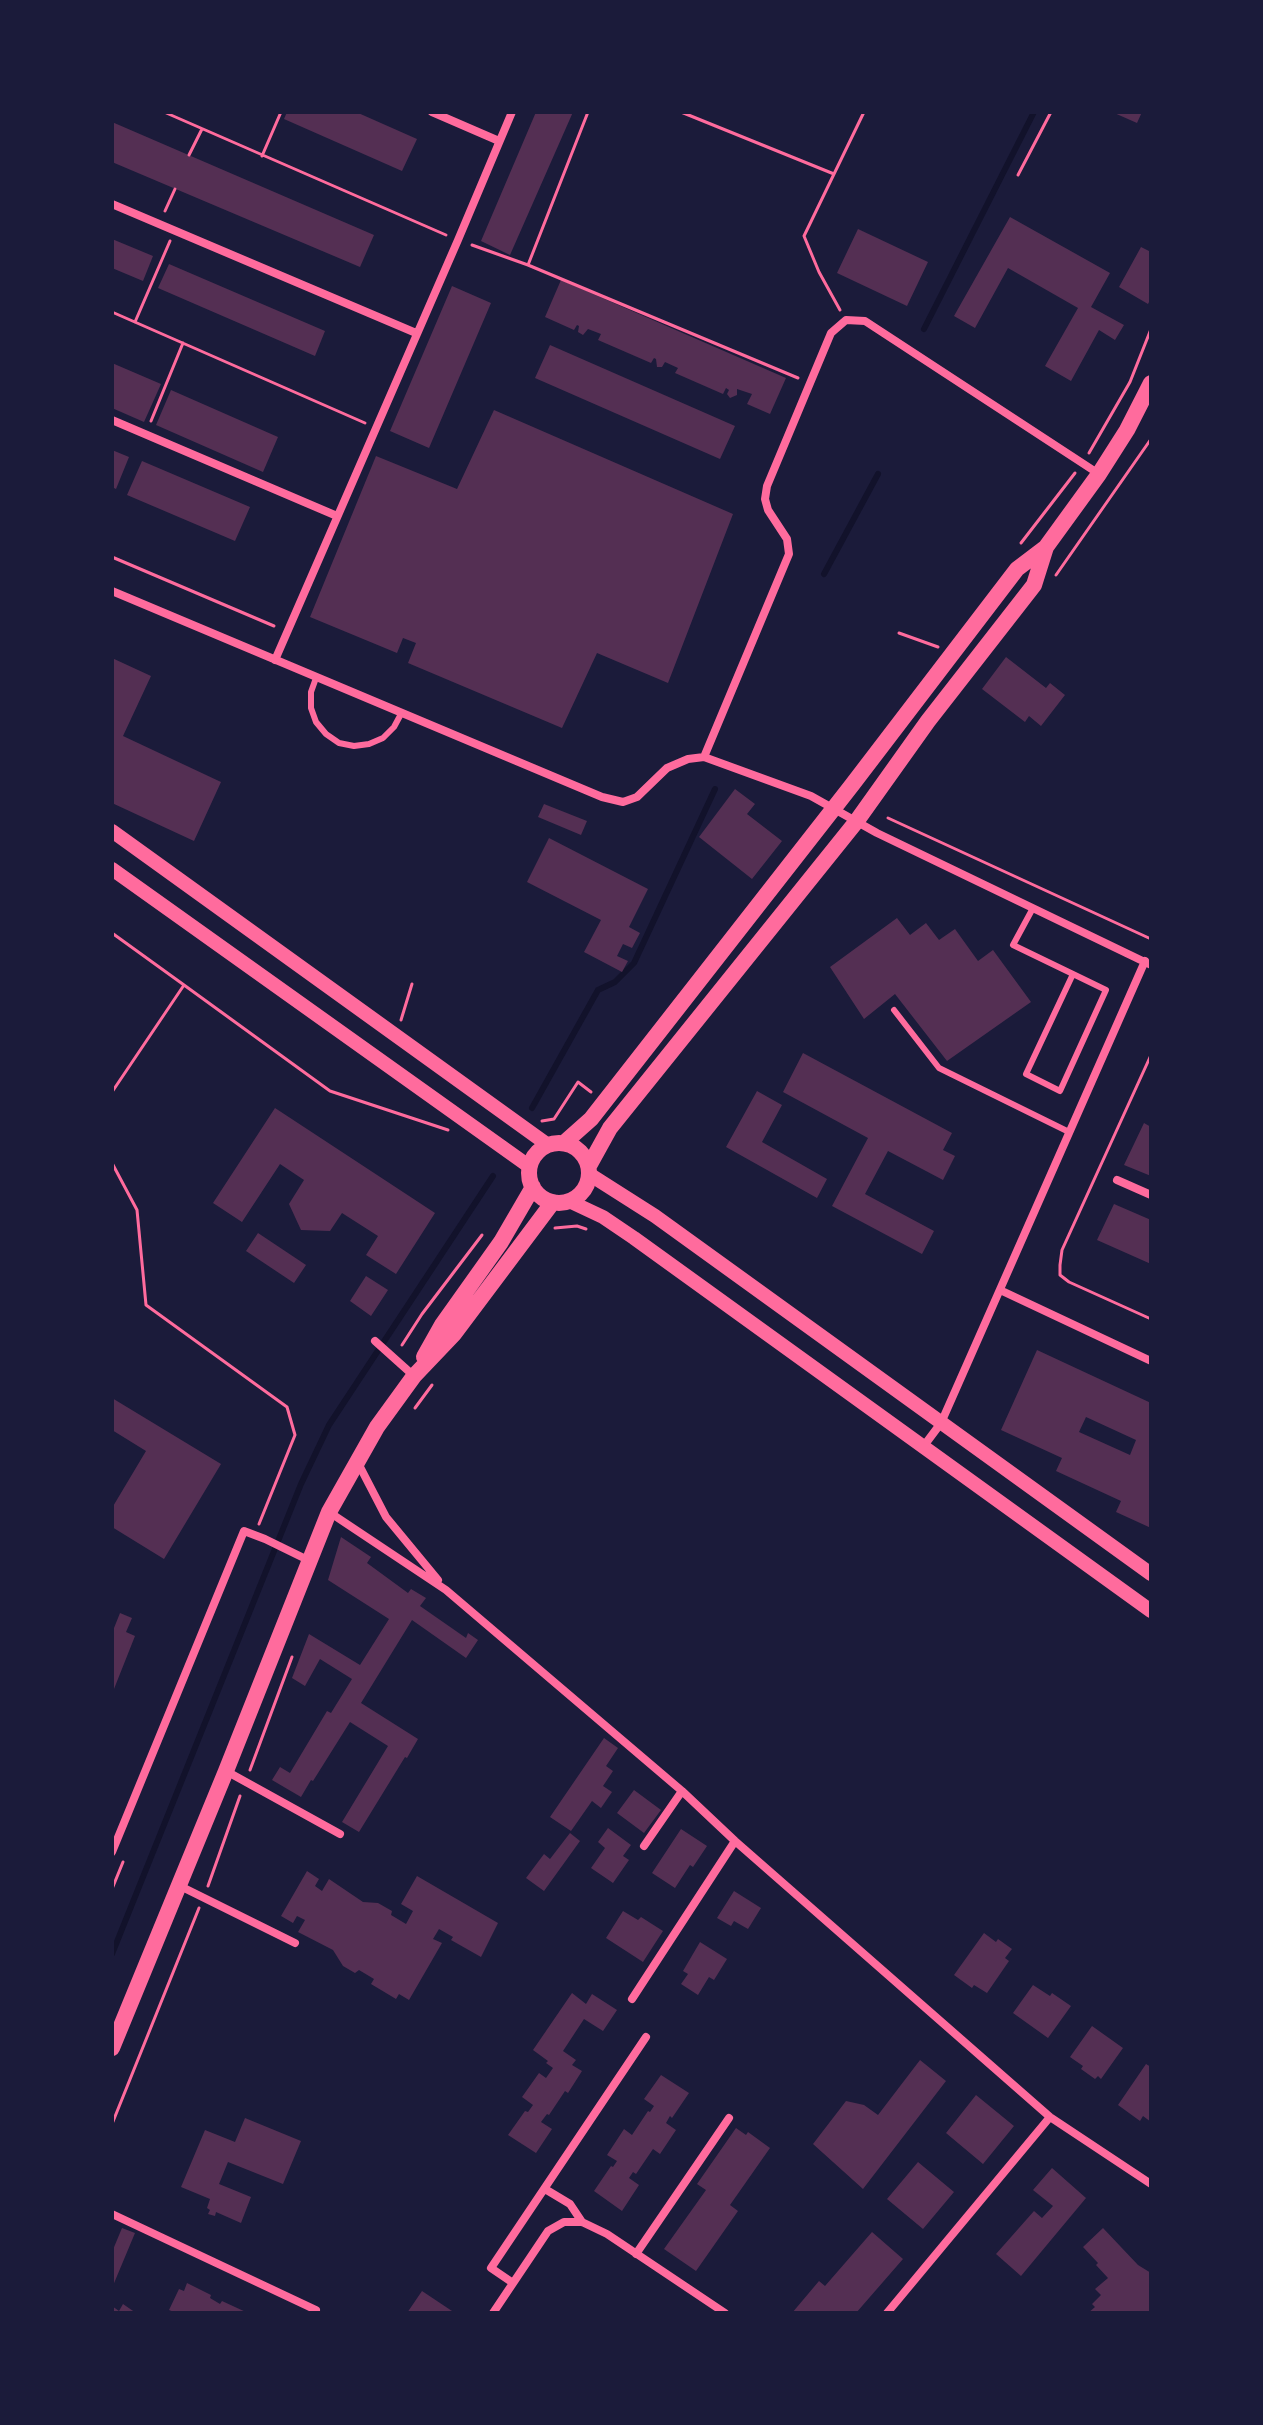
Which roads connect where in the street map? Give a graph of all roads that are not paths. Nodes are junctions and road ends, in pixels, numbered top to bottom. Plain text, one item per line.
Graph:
1 (432, 112) edge
2 (512, 112) edge
3 (499, 141) junction
4 (112, 204) edge
5 (416, 333) junction
6 (1151, 383) edge
7 (112, 420) edge
8 (1099, 474) junction
9 (337, 516) junction
10 (1046, 547) junction
11 (112, 591) edge
12 (275, 660) junction
13 (316, 678) junction
14 (401, 714) junction
15 (704, 757) junction
16 (834, 808) junction
17 (856, 822) junction
18 (112, 831) edge
19 (112, 869) edge
20 (1033, 908) junction
21 (1148, 963) edge
22 (1073, 974) junction
23 (894, 1010) dead end
24 (1069, 1132) junction
25 (556, 1144) junction
26 (530, 1167) junction
27 (589, 1170) junction
28 (1117, 1180) dead end
29 (533, 1187) junction
30 (1151, 1195) edge
31 (561, 1202) junction
32 (1000, 1290) junction
33 (375, 1341) dead end
34 (1151, 1361) edge
35 (414, 1376) junction
36 (941, 1423) junction
37 (923, 1447) junction
38 (358, 1462) junction
39 (329, 1512) junction
40 (311, 1561) junction
41 (1151, 1574) edge
42 (446, 1590) junction
43 (1151, 1611) edge
44 (226, 1771) junction
45 (682, 1791) junction
46 (340, 1834) dead end
47 (735, 1841) junction
48 (644, 1846) dead end
49 (112, 1852) edge
50 (178, 1885) junction
51 (295, 1943) dead end
52 (632, 1999) dead end
53 (116, 2027) edge
54 (646, 2037) dead end
55 (112, 2048) edge
56 (1050, 2117) junction
57 (729, 2118) dead end
58 (1151, 2184) edge
59 (545, 2189) junction
60 (112, 2214) edge
61 (582, 2222) junction
62 (636, 2254) junction
63 (513, 2283) junction
64 (316, 2310) dead end
65 (493, 2313) edge
66 (725, 2313) edge
67 (887, 2313) edge

1 - 3 street
2 - 3 street
3 - 5 street
4 - 5 street
5 - 9 street
6 - 8 main road
7 - 9 street
8 - 10 main road
8 - 15 street
9 - 12 street
10 - 16 main road
10 - 17 main road
11 - 12 street
12 - 13 street
13 - 14 street
13 - 14 lane
14 - 15 street
15 - 16 street
16 - 17 street
16 - 25 main road
17 - 20 street
17 - 27 main road
18 - 25 street
19 - 26 street
20 - 21 street
20 - 22 lane
21 - 24 street
22 - 22 lane
23 - 24 lane
24 - 32 street
25 - 26 main road
25 - 27 main road
26 - 29 main road
27 - 31 main road
27 - 36 street
28 - 30 street
29 - 31 main road
29 - 35 main road
31 - 35 main road
31 - 37 street
32 - 34 street
32 - 36 street
33 - 35 street
35 - 38 main road
36 - 37 street
36 - 41 street
37 - 43 street
38 - 39 main road
38 - 42 street
39 - 40 main road
39 - 42 street
40 - 44 main road
40 - 49 street
42 - 45 street
44 - 46 street
44 - 50 main road
45 - 47 street
45 - 48 street
47 - 52 street
47 - 56 street
50 - 51 street
50 - 53 main road
53 - 55 main road
54 - 59 street
56 - 58 street
56 - 67 street
57 - 62 street
59 - 61 street
59 - 63 street
60 - 64 street
61 - 62 street
61 - 63 street
62 - 66 street
63 - 65 street

